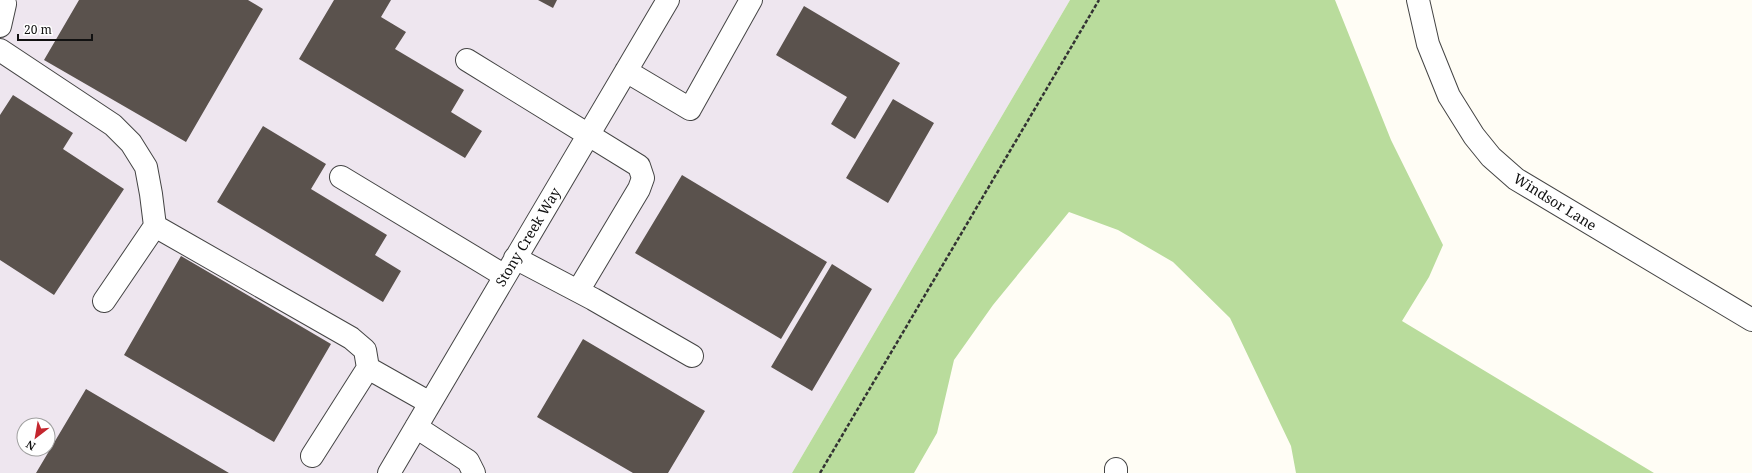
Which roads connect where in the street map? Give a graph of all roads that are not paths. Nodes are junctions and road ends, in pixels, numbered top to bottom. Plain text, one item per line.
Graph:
1 (668, 0) edge
2 (751, 0) edge
3 (1418, 0) edge
4 (4, 2) edge
5 (0, 26) edge
6 (0, 50) edge
7 (467, 60) dead end
8 (626, 71) junction
9 (588, 136) junction
10 (341, 177) dead end
11 (155, 226) junction
12 (510, 267) junction
13 (578, 292) junction
14 (104, 301) dead end
15 (1752, 320) edge
16 (692, 356) dead end
17 (368, 368) junction
18 (430, 403) junction
19 (416, 427) junction
20 (312, 456) dead end
21 (389, 473) edge
22 (474, 473) edge

1 - 8 street, Stony Creek Way
2 - 8 street
3 - 15 street, Windsor Lane
4 - 5 street
6 - 11 street
7 - 9 street
8 - 9 street, Stony Creek Way
9 - 12 street, Stony Creek Way
9 - 13 street
10 - 12 street
11 - 14 street
11 - 17 street
12 - 13 street
12 - 18 street, Stony Creek Way
13 - 16 street
17 - 18 street
17 - 20 street
18 - 19 street, Stony Creek Way
19 - 21 street, Stony Creek Way
19 - 22 street

